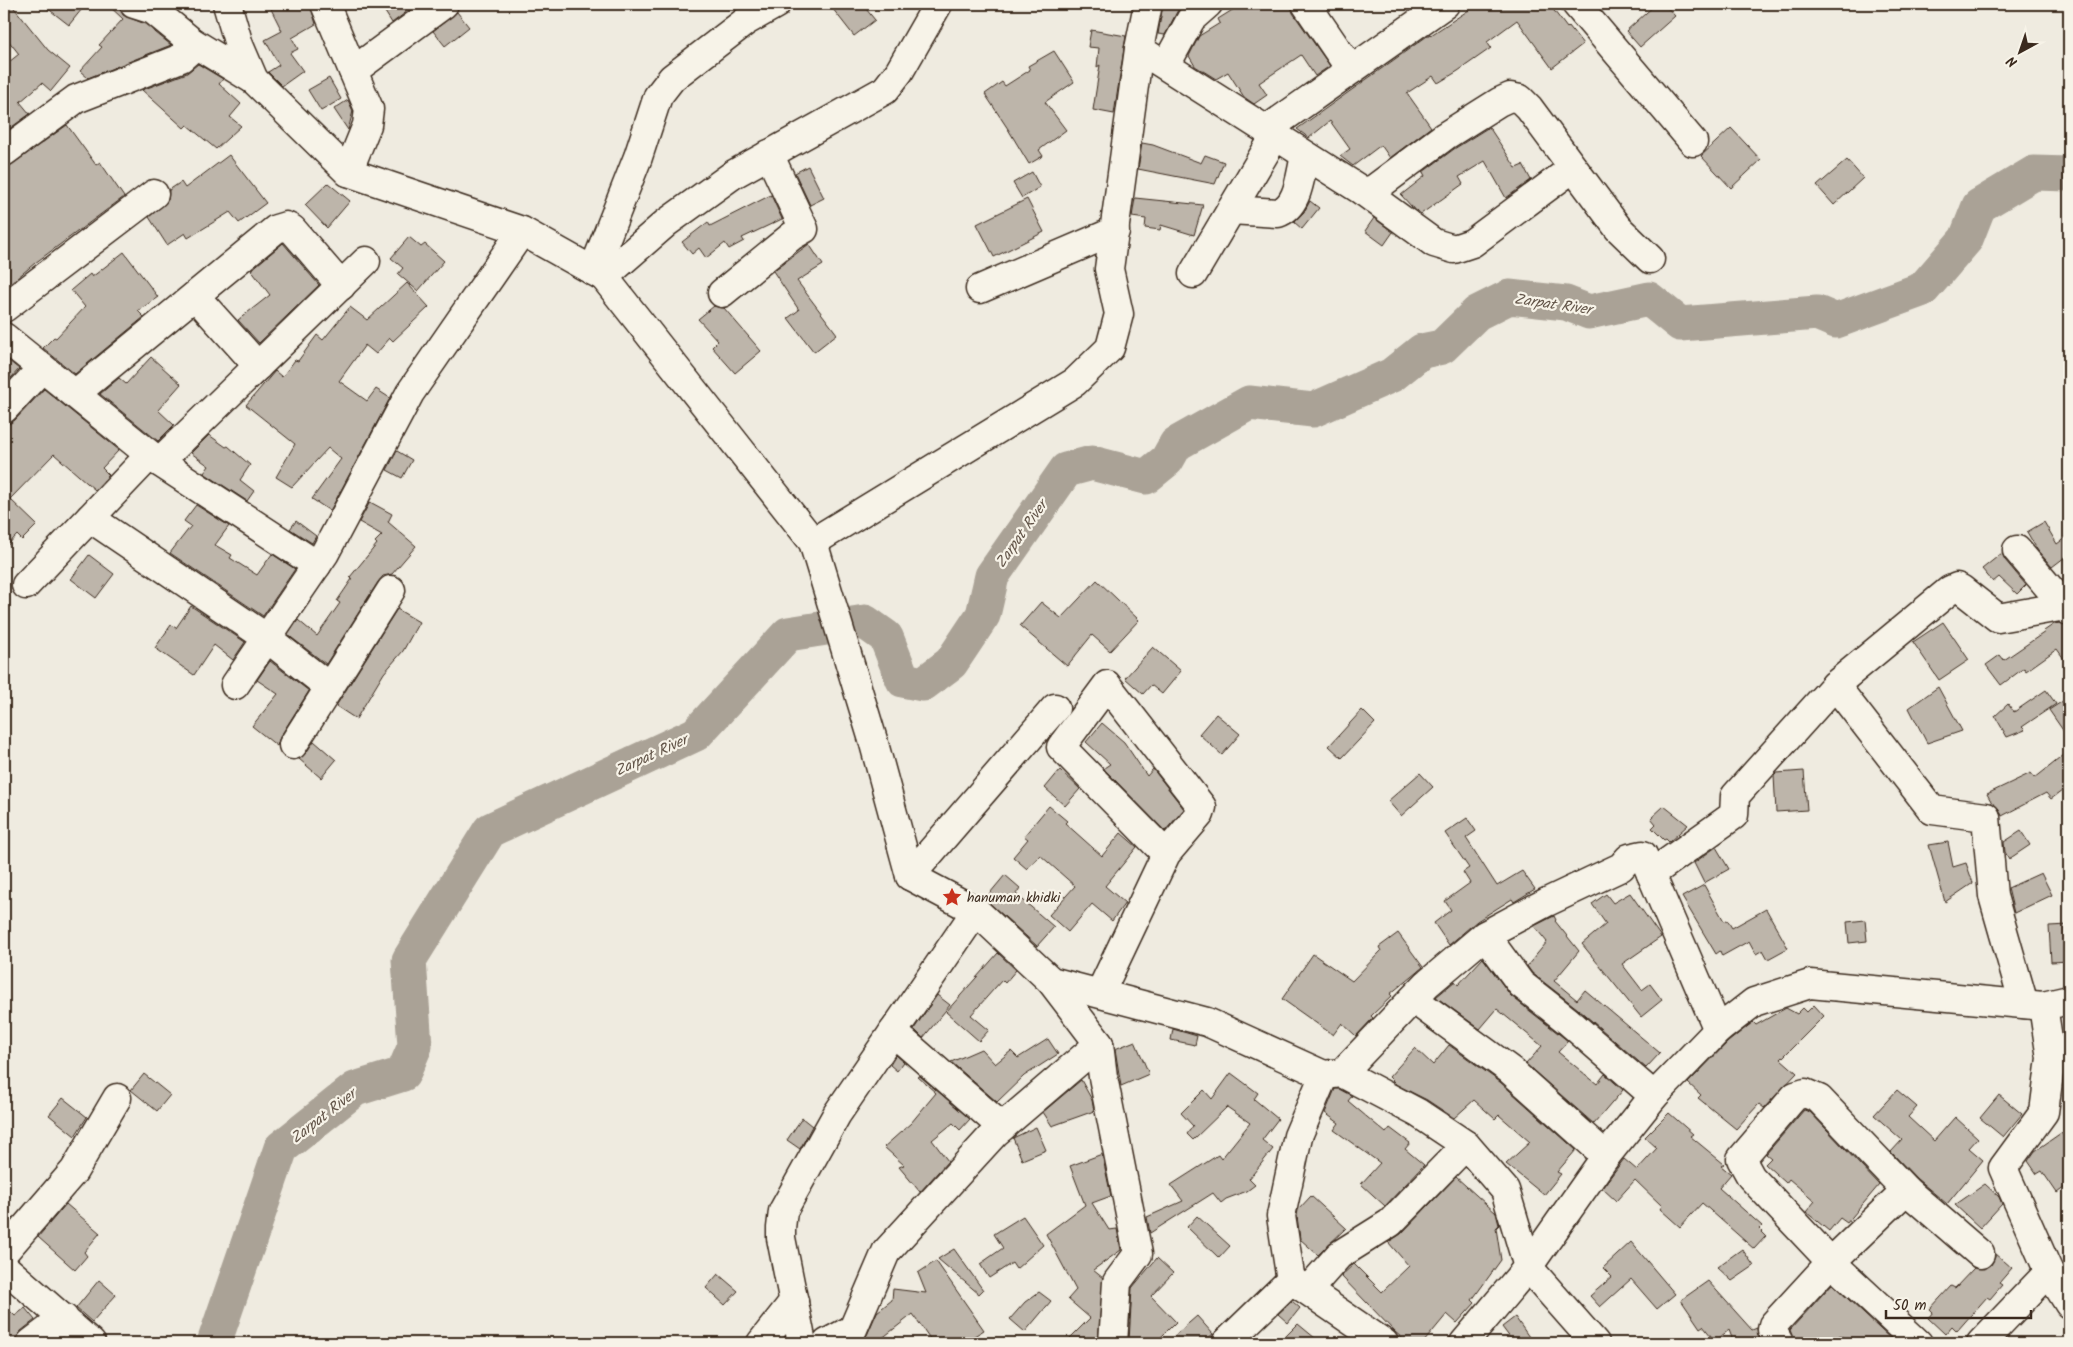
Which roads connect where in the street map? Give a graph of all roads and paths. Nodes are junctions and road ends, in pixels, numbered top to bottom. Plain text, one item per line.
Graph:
1 (134, 4) edge
2 (227, 4) edge
3 (325, 4) edge
4 (444, 4) edge
5 (776, 4) edge
6 (938, 4) edge
7 (1148, 4) edge
8 (1208, 4) edge
9 (1306, 4) edge
10 (1576, 4) edge
11 (1428, 8) edge
12 (192, 42) junction
13 (1139, 49) junction
14 (1166, 65) junction
15 (1351, 70) junction
16 (353, 72) junction
17 (254, 80) junction
18 (1271, 133) junction
19 (1693, 142) dead end
20 (4, 152) edge
21 (769, 154) junction
22 (1305, 156) junction
23 (1573, 168) junction
24 (348, 172) junction
25 (1364, 192) junction
26 (154, 194) dead end
27 (1231, 210) junction
28 (522, 231) junction
29 (1115, 231) junction
30 (1650, 259) dead end
31 (366, 261) dead end
32 (599, 274) junction
33 (1192, 274) dead end
34 (341, 286) junction
35 (980, 289) dead end
36 (722, 293) dead end
37 (195, 296) junction
38 (4, 308) edge
39 (4, 338) edge
40 (258, 366) junction
41 (42, 368) junction
42 (75, 394) junction
43 (4, 409) edge
44 (155, 459) junction
45 (90, 518) junction
46 (813, 542) junction
47 (2017, 550) dead end
48 (317, 565) junction
49 (26, 585) dead end
50 (391, 590) dead end
51 (2068, 606) edge
52 (267, 638) junction
53 (234, 685) dead end
54 (1835, 685) junction
55 (329, 687) junction
56 (1054, 708) dead end
57 (293, 745) dead end
58 (1166, 854) junction
59 (1651, 874) junction
60 (910, 876) junction
61 (976, 911) junction
62 (1485, 935) junction
63 (1051, 981) junction
64 (1100, 993) junction
65 (1414, 999) junction
66 (2046, 1003) edge
67 (1718, 1030) junction
68 (893, 1032) junction
69 (1099, 1044) junction
70 (2060, 1059) edge
71 (1333, 1074) junction
72 (1654, 1096) junction
73 (117, 1098) dead end
74 (1002, 1127) junction
75 (1466, 1145) junction
76 (1606, 1156) junction
77 (1906, 1190) junction
78 (4, 1252) edge
79 (1980, 1254) dead end
80 (1831, 1262) junction
81 (4, 1267) edge
82 (1528, 1267) junction
83 (2049, 1272) junction
84 (1300, 1286) junction
85 (794, 1301) junction
86 (2069, 1304) edge
87 (64, 1318) junction
88 (31, 1343) edge
89 (91, 1343) edge
90 (761, 1343) edge
91 (802, 1343) edge
92 (827, 1343) edge
93 (1113, 1343) edge
94 (1226, 1343) edge
95 (1384, 1343) edge
96 (1464, 1343) edge
97 (1595, 1343) edge
98 (1779, 1343) edge
99 (1918, 1343) edge
100 (1981, 1343) edge

1 - 12 street
2 - 17 street
3 - 16 street
4 - 16 street
5 - 32 street
6 - 21 street
7 - 13 street
8 - 14 street
9 - 15 street
10 - 19 street
11 - 15 street
12 - 17 street
12 - 20 street
13 - 14 street
13 - 29 street
14 - 18 street
15 - 18 street
16 - 24 street
17 - 24 street
18 - 22 street
18 - 27 street
21 - 32 street
21 - 36 street
22 - 25 street
22 - 27 street
23 - 25 street
23 - 25 street
23 - 30 street
24 - 28 street
26 - 38 street
27 - 33 street
28 - 32 street
28 - 48 street
29 - 35 street
29 - 46 street
31 - 34 street
32 - 46 street
34 - 37 street
34 - 40 street
37 - 40 street
37 - 42 street
39 - 41 street
40 - 44 street
41 - 42 street
41 - 43 street
42 - 44 street
44 - 45 street
44 - 48 street
45 - 49 street
45 - 52 street
46 - 60 street
47 - 51 street
48 - 52 street
50 - 55 street
51 - 54 street
52 - 53 street
52 - 55 street
54 - 59 street
54 - 66 street
55 - 57 street
56 - 60 street
58 - 58 street
58 - 64 street
59 - 62 street
59 - 67 street
60 - 61 street
61 - 63 street
61 - 68 street
62 - 65 street
62 - 72 street
63 - 64 street
63 - 69 street
64 - 71 street
65 - 71 street
65 - 76 street
66 - 67 street
66 - 70 street
67 - 72 street
68 - 74 street
68 - 85 street
69 - 74 street
69 - 93 street
70 - 83 street
71 - 75 street
71 - 84 street
72 - 76 street
73 - 78 street
74 - 92 street
75 - 82 street
75 - 84 street
76 - 82 street
77 - 79 street
77 - 80 street
77 - 80 street
80 - 98 street
80 - 99 street
81 - 87 street
82 - 96 street
82 - 97 street
83 - 86 street
83 - 100 street
84 - 94 street
84 - 95 street
85 - 90 street
85 - 91 street
87 - 88 street
87 - 89 street

